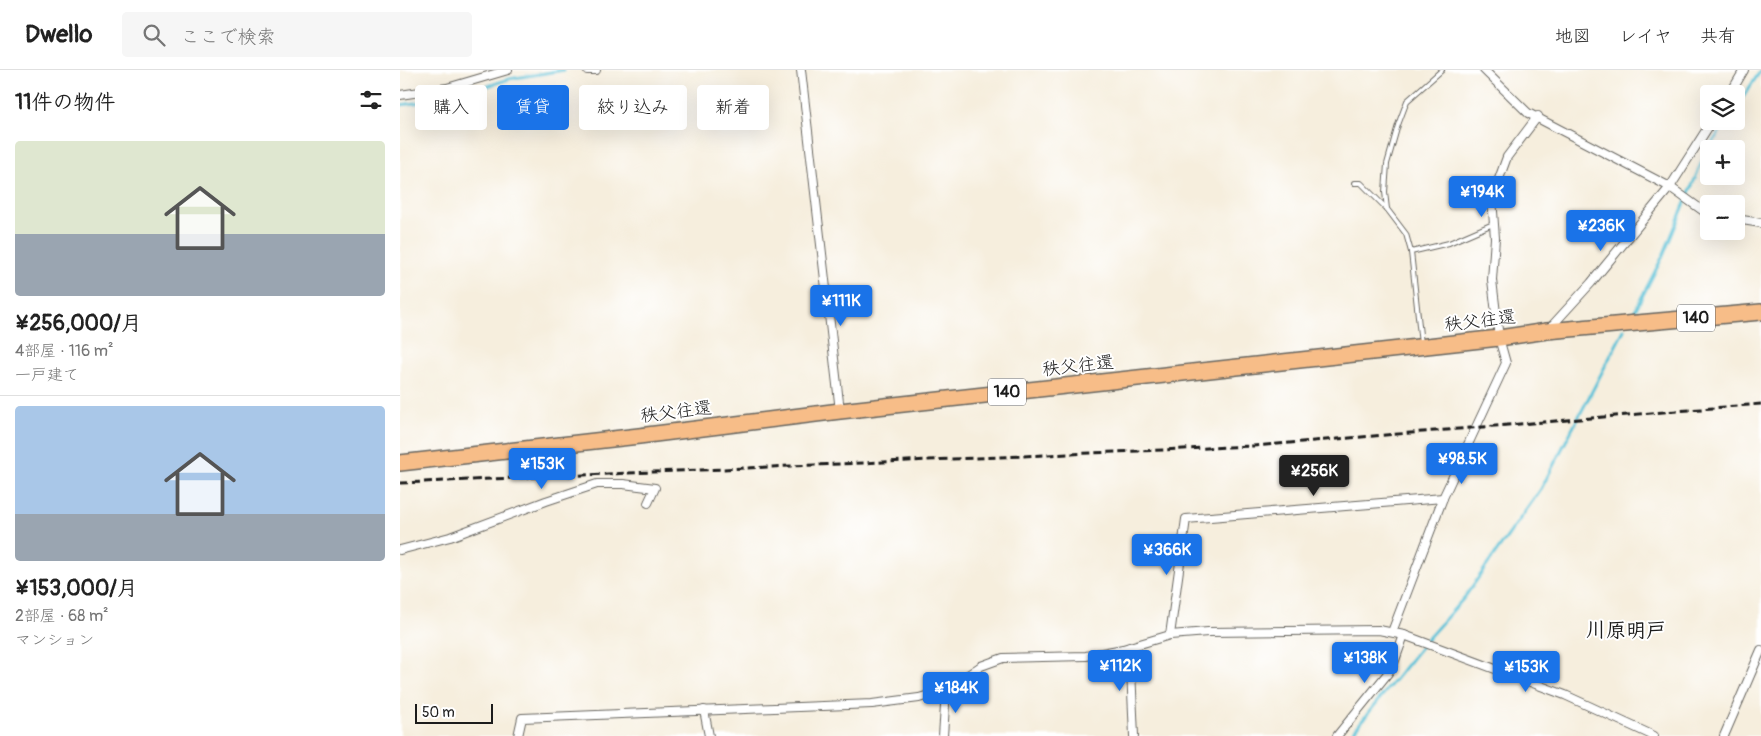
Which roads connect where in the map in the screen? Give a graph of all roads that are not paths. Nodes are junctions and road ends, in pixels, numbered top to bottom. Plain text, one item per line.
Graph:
1 (508, 70) edge
2 (587, 70) edge
3 (596, 70) edge
4 (801, 70) edge
5 (1442, 70) edge
6 (1484, 70) edge
7 (1744, 70) edge
8 (1735, 85) edge
9 (400, 95) edge
10 (1538, 116) junction
11 (1706, 130) edge
12 (1354, 183) dead end
13 (1670, 187) junction
14 (1700, 208) edge
15 (1387, 209) junction
16 (1745, 220) edge
17 (1494, 223) junction
18 (1761, 223) edge
19 (1411, 252) junction
20 (1761, 312) edge
21 (1547, 331) junction
22 (1499, 338) junction
23 (1421, 347) junction
24 (840, 411) junction
25 (400, 463) edge
26 (1443, 498) junction
27 (648, 503) dead end
28 (400, 550) edge
29 (1392, 632) junction
30 (1170, 635) junction
31 (1404, 635) junction
32 (1130, 647) junction
33 (1761, 650) edge
34 (946, 690) junction
35 (704, 710) junction
36 (518, 736) edge
37 (709, 736) edge
38 (943, 736) edge
39 (1134, 736) edge
40 (1337, 736) edge
41 (1654, 736) edge
42 (1724, 736) edge

1 - 9 street
2 - 3 street
4 - 24 street
5 - 15 lane
6 - 10 street
7 - 8 street
10 - 13 street
10 - 17 street
11 - 13 street
12 - 15 lane
13 - 14 street
13 - 21 street
15 - 19 lane
16 - 18 street
17 - 19 lane
17 - 22 street
19 - 23 lane
20 - 21 highway, 秩父往還 / 140
21 - 22 highway, 秩父往還 / 140
22 - 23 highway, 秩父往還 / 140
22 - 26 street
23 - 24 highway, 秩父往還 / 140
24 - 25 highway, 秩父往還 / 140
26 - 29 street
26 - 30 street
27 - 28 street
29 - 30 street
29 - 31 street
30 - 32 street
31 - 40 street
31 - 41 street
32 - 34 street
32 - 39 street
33 - 42 street
34 - 35 street
34 - 38 street
35 - 36 street
35 - 37 street

